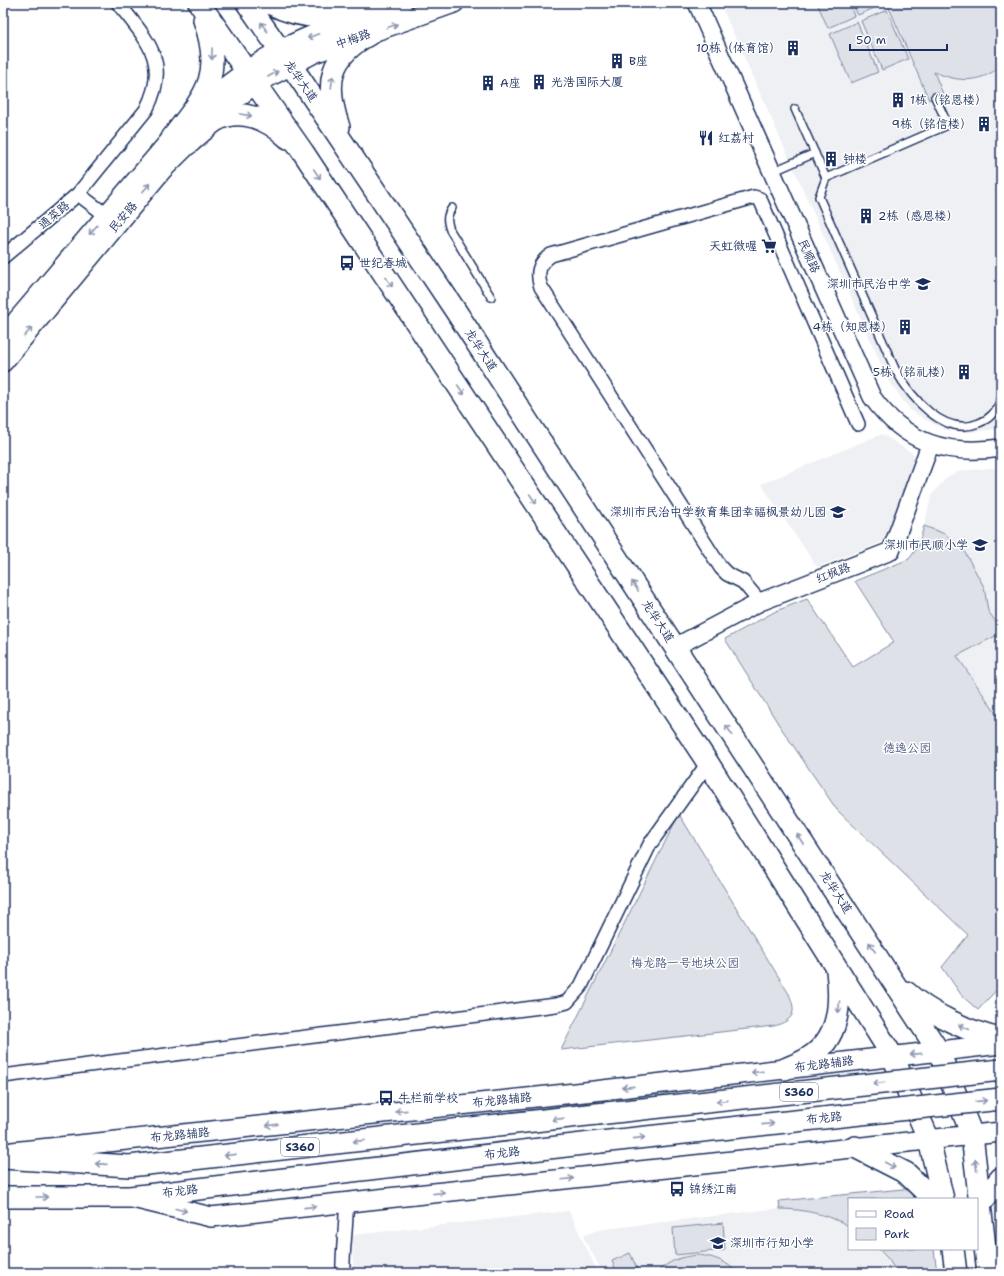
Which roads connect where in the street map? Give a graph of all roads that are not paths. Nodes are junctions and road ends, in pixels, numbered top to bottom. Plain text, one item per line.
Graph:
1 (118, 3) edge
2 (198, 3) edge
3 (247, 3) edge
4 (269, 3) edge
5 (454, 3) edge
6 (696, 3) edge
7 (396, 5) edge
8 (370, 34) junction
9 (285, 58) junction
10 (251, 78) junction
11 (935, 97) dead end
12 (795, 109) dead end
13 (180, 140) junction
14 (345, 146) junction
15 (302, 152) junction
16 (815, 153) junction
17 (772, 172) junction
18 (826, 178) junction
19 (78, 194) junction
20 (452, 208) dead end
21 (106, 215) junction
22 (3, 258) edge
23 (491, 298) dead end
24 (3, 337) edge
25 (3, 362) edge
26 (1001, 399) edge
27 (858, 424) dead end
28 (930, 445) junction
29 (1001, 448) edge
30 (1001, 451) edge
31 (760, 602) junction
32 (675, 647) junction
33 (708, 763) junction
34 (837, 968) junction
35 (893, 980) junction
36 (1001, 1039) edge
37 (1001, 1044) edge
38 (939, 1052) junction
39 (893, 1057) junction
40 (785, 1069) junction
41 (1001, 1070) edge
42 (3, 1076) edge
43 (1001, 1099) edge
44 (1001, 1132) edge
45 (972, 1135) junction
46 (930, 1140) junction
47 (856, 1147) junction
48 (3, 1153) edge
49 (3, 1158) edge
50 (1001, 1178) edge
51 (3, 1197) edge
52 (130, 1197) junction
53 (932, 1198) edge
54 (943, 1198) edge
55 (346, 1203) junction
56 (981, 1203) junction
57 (953, 1250) edge
58 (343, 1273) edge
59 (956, 1273) edge
60 (988, 1273) edge

1 - 19 street
2 - 10 main road
2 -> 13 main road
9 -> 3 main road, 龙华大道
4 - 7 main road
8 -> 5 main road, 中梅路
6 - 17 street, 民顺路
7 -> 9 main road, 中梅路
8 - 9 main road, 中梅路
14 -> 8 main road
9 - 10 main road, 中梅路
9 - 14 main road, 龙华大道
10 - 13 main road, 民安路
10 - 15 main road
11 - 18 lane
12 - 16 lane
13 -> 15 main road
13 - 21 main road, 民安路
25 -> 13 main road, 民安路
32 -> 14 main road, 龙华大道
15 -> 33 main road
16 - 17 lane
16 - 18 lane
17 - 28 street, 民顺路
18 - 26 lane
19 - 21 street, 通菜路
19 - 22 street, 通菜路
20 - 23 lane
21 -> 24 main road, 民安路
27 - 31 street
28 - 29 street, 民顺路
28 - 31 street, 红枫路
29 - 30 lane
31 - 32 street, 红枫路
35 -> 32 main road, 龙华大道
33 - 34 main road
33 - 42 street
34 - 39 main road
34 -> 40 main road
36 -> 35 main road
35 - 38 main road, 龙华大道
37 - 38 main road, 布龙路辅路
38 -> 39 main road, 布龙路辅路
38 - 45 main road, 龙华大道
39 - 40 main road, 布龙路辅路
39 - 46 main road
40 -> 48 main road, 布龙路辅路
41 -> 49 main road, S360, bridge
52 -> 43 main road, 布龙路 / S360, bridge
44 - 45 main road
45 - 46 main road
56 -> 45 main road, 龙华大道
46 - 47 main road
46 - 54 main road
47 -> 53 main road
55 -> 47 main road
50 - 56 main road
51 -> 52 main road, 布龙路 / S360
52 -> 55 main road
55 - 58 street
56 - 60 main road, 龙华大道
57 - 59 main road

